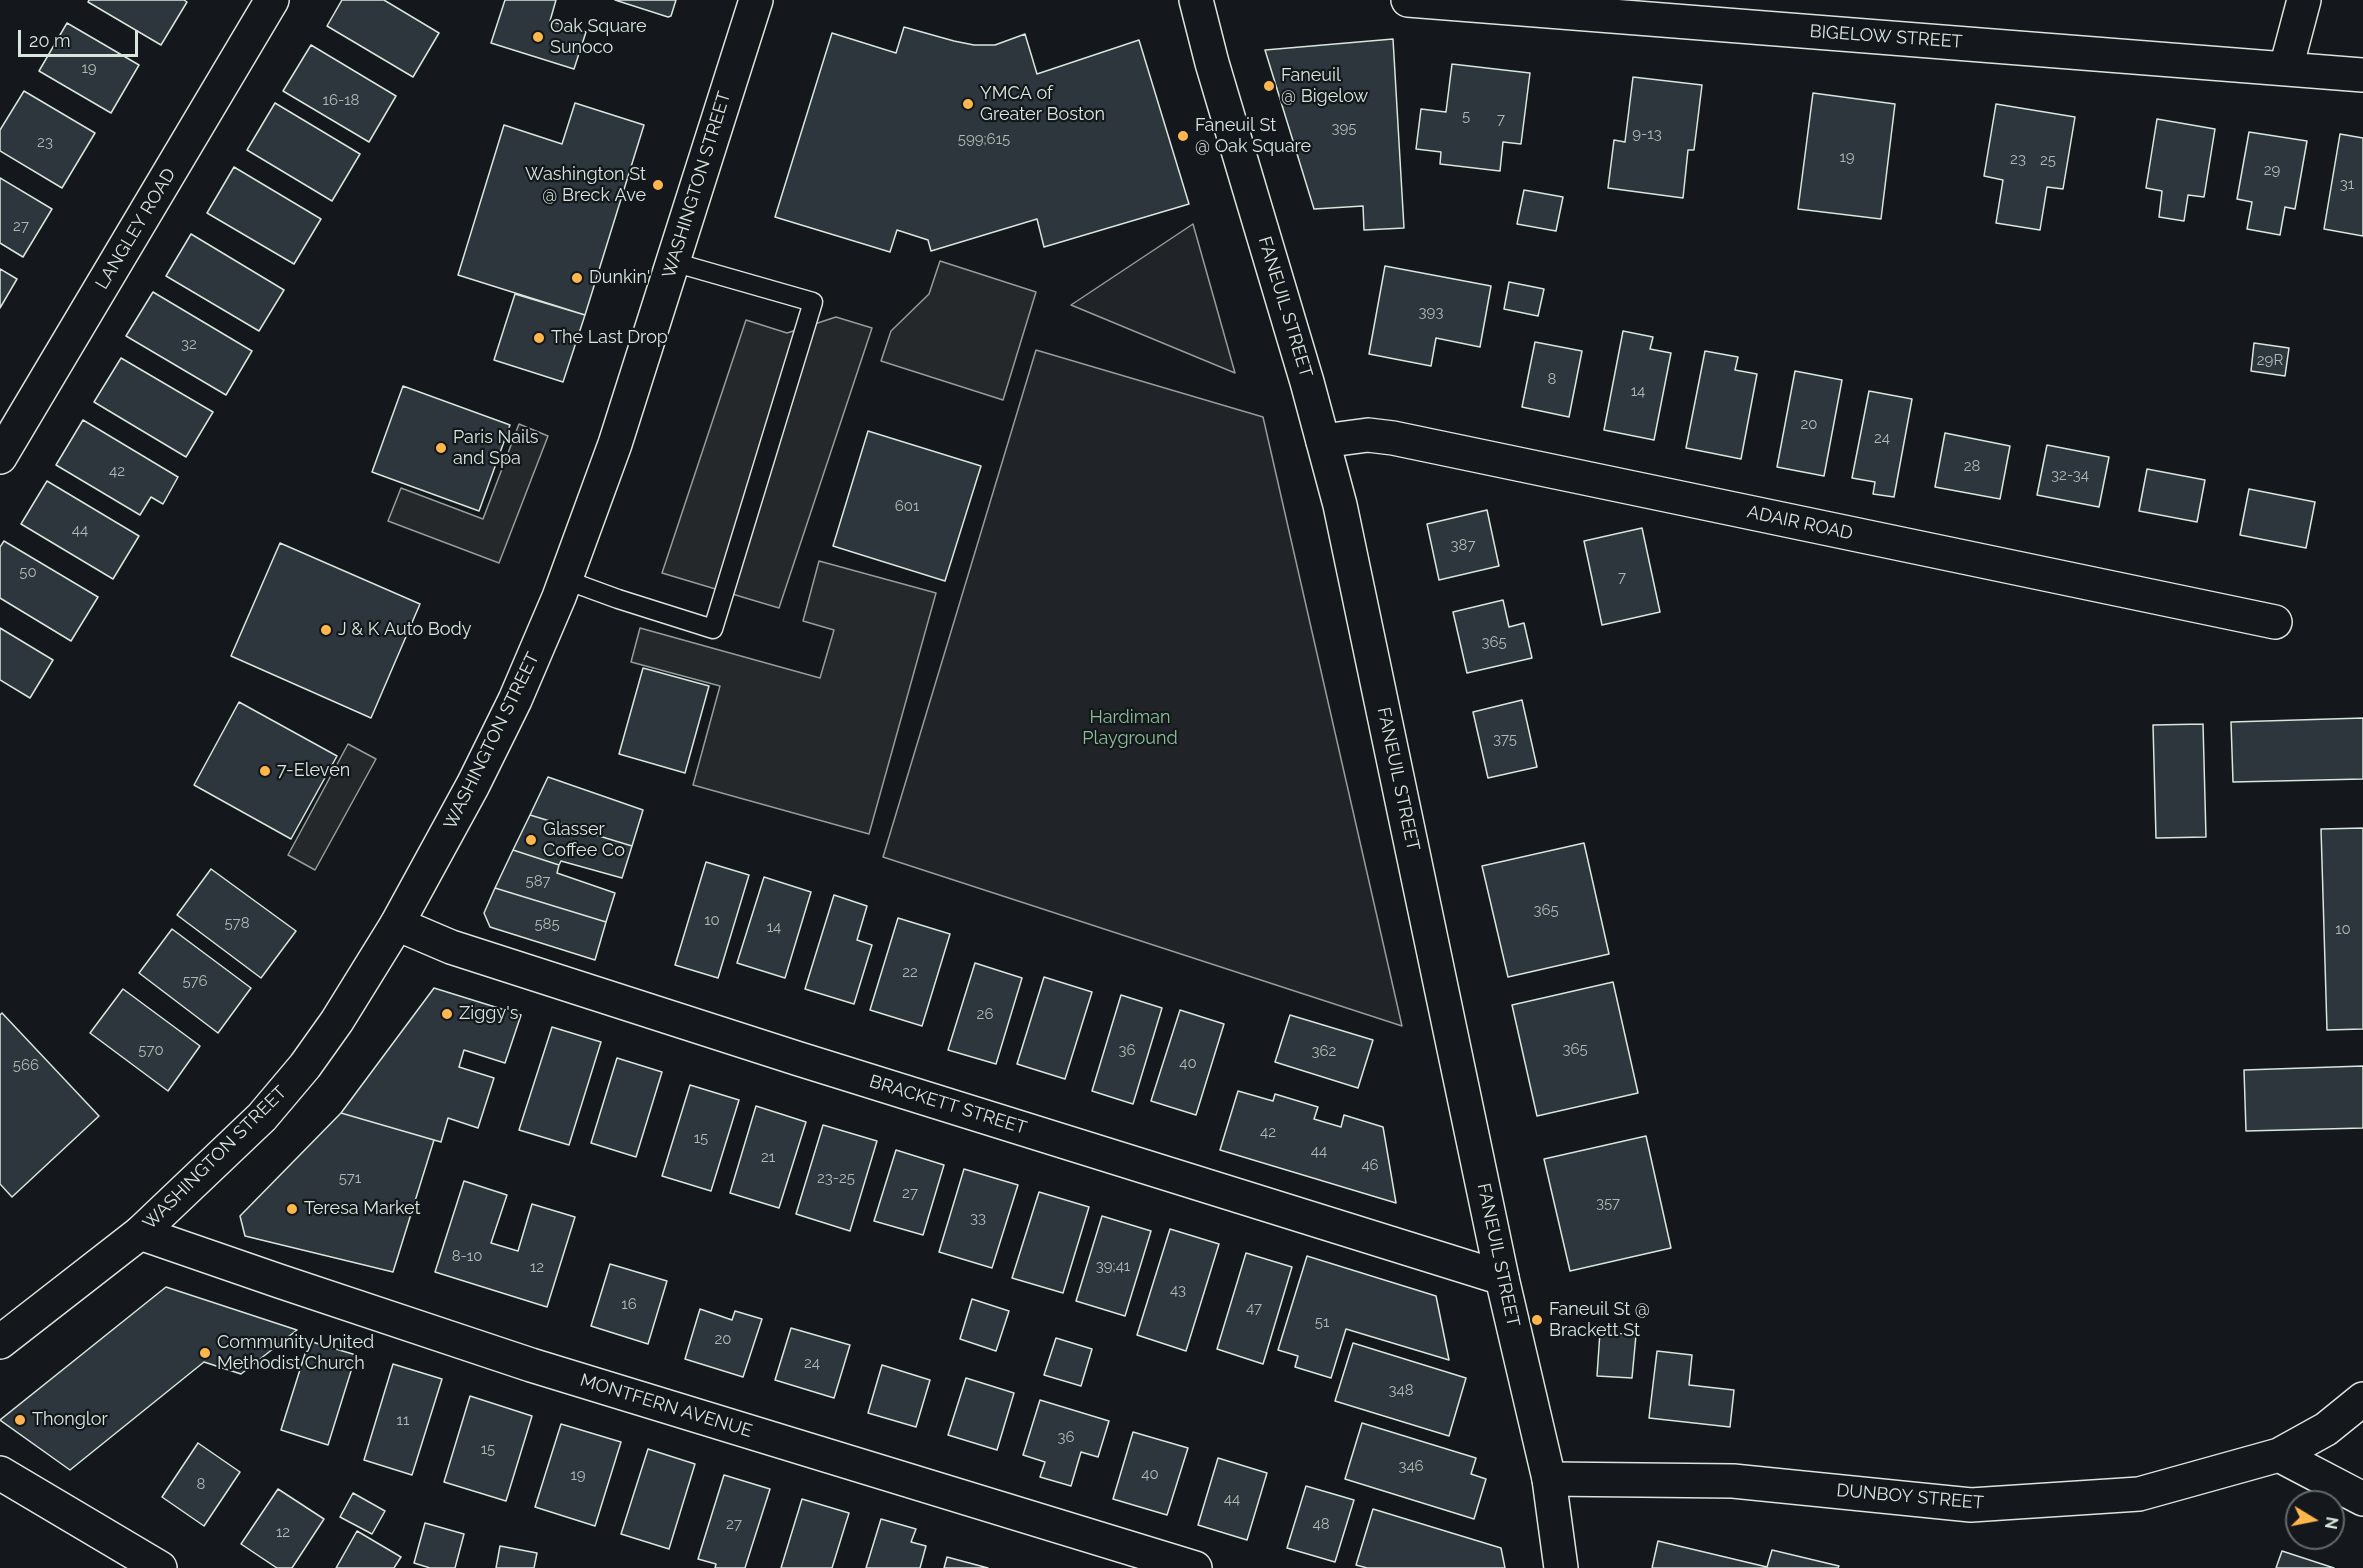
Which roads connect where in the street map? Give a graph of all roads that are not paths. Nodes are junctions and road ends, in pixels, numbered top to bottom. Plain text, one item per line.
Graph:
1 (272, 0) edge
2 (756, 0) edge
3 (1196, 0) edge
4 (1408, 0) edge
5 (2304, 0) edge
6 (2286, 68) junction
7 (2363, 75) edge
8 (673, 262) junction
9 (1323, 441) junction
10 (0, 457) edge
11 (566, 580) junction
12 (2275, 622) dead end
13 (397, 924) junction
14 (140, 1233) junction
15 (1502, 1278) junction
16 (0, 1342) edge
17 (2363, 1399) edge
18 (2279, 1455) junction
19 (0, 1473) edge
20 (1549, 1479) junction
21 (2363, 1499) edge
22 (160, 1568) edge
23 (1195, 1568) edge
24 (1561, 1568) edge

1 - 10 street, LANGLEY ROAD
2 - 8 street, WASHINGTON STREET
3 - 9 street, FANEUIL STREET
4 - 6 street, BIGELOW STREET
5 - 6 street
6 - 7 street, BIGELOW STREET
8 - 11 street, WASHINGTON STREET
8 - 11 lane
9 - 12 street, ADAIR ROAD
9 - 15 street, FANEUIL STREET
11 - 13 street, WASHINGTON STREET
13 - 14 street, WASHINGTON STREET
13 - 15 street, BRACKETT STREET
14 - 16 street, WASHINGTON STREET
14 - 23 street, MONTFERN AVENUE
15 - 20 street, FANEUIL STREET
17 - 18 street, DUNBOY STREET
18 - 20 street, DUNBOY STREET
18 - 21 street
19 - 22 street
20 - 24 street, FANEUIL STREET

